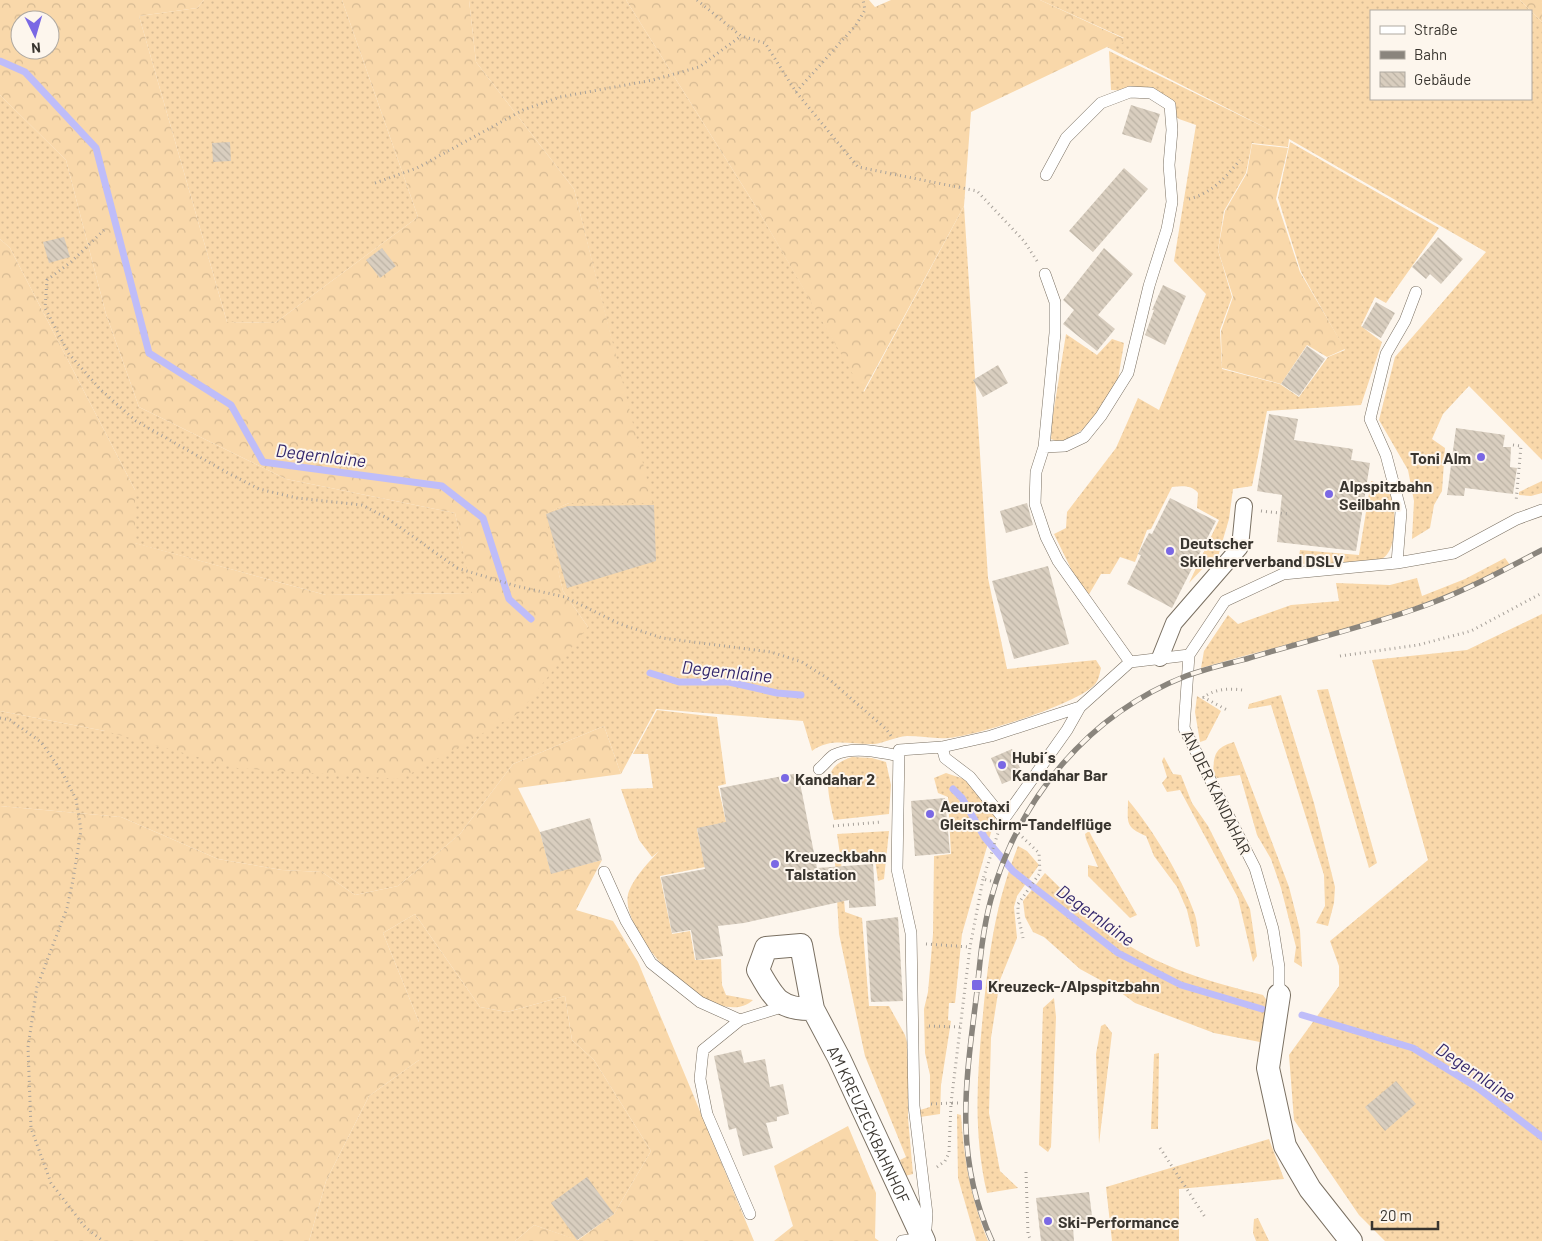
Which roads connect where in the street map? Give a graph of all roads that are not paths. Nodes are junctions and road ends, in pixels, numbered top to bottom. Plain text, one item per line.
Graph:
1 (1046, 175) dead end
2 (1045, 274) road end
3 (1416, 292) dead end
4 (1044, 447) junction
5 (1243, 508) road end
6 (1542, 510) edge
7 (1397, 563) junction
8 (1189, 655) junction
9 (1160, 658) junction
10 (1130, 662) junction
11 (1080, 707) junction
12 (942, 747) junction
13 (899, 753) junction
14 (819, 769) dead end
15 (604, 872) dead end
16 (1279, 995) joint
17 (785, 1006) junction
18 (812, 1009) junction
19 (740, 1020) junction
20 (750, 1214) dead end
21 (916, 1240) edge
22 (1351, 1241) edge

1 - 4 lane
2 - 4 lane
3 - 7 lane
4 - 10 lane
5 - 9 street
6 - 7 lane, AN DER KANDAHAR
7 - 8 lane, AN DER KANDAHAR
8 - 9 lane
8 - 16 lane, AN DER KANDAHAR
9 - 10 lane
10 - 11 lane
11 - 12 lane
11 - 12 lane
12 - 13 lane
13 - 14 lane
13 - 21 lane
15 - 19 lane
16 - 22 street, AN DER KANDAHAR
17 - 18 street
17 - 18 street, AM KREUZECKBAHNHOF
17 - 19 lane
18 - 21 street, AM KREUZECKBAHNHOF
19 - 20 lane

